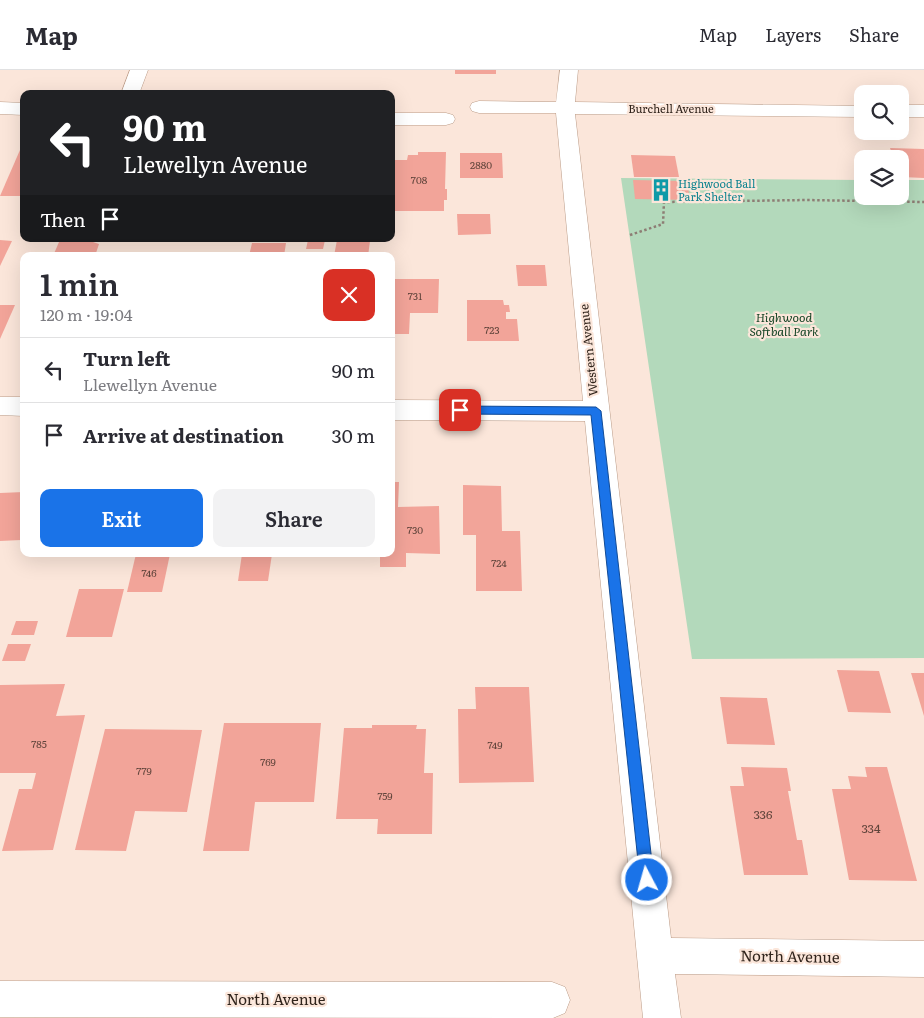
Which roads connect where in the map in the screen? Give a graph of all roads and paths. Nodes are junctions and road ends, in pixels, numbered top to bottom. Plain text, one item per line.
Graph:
1 (139, 70) edge
2 (569, 70) edge
3 (132, 90) edge
4 (479, 106) dead end
5 (0, 108) edge
6 (20, 108) edge
7 (565, 108) junction
8 (854, 111) edge
9 (909, 111) edge
10 (924, 111) edge
11 (395, 119) edge
12 (446, 119) dead end
13 (924, 202) edge
14 (630, 235) dead end
15 (0, 406) edge
16 (20, 406) edge
17 (395, 410) edge
18 (596, 411) junction
19 (655, 956) junction
20 (924, 959) edge
21 (0, 1000) edge
22 (552, 1000) dead end
23 (662, 1018) edge

1 - 3 street
2 - 7 street, Western Avenue
4 - 7 street, Burchell Avenue
5 - 6 street
7 - 8 street, Burchell Avenue
7 - 18 street, Western Avenue
9 - 10 street
11 - 12 street
13 - 14 path
15 - 16 street
17 - 18 street
18 - 19 street, Western Avenue
19 - 20 street, North Avenue
19 - 23 street, Western Avenue
21 - 22 street, North Avenue

